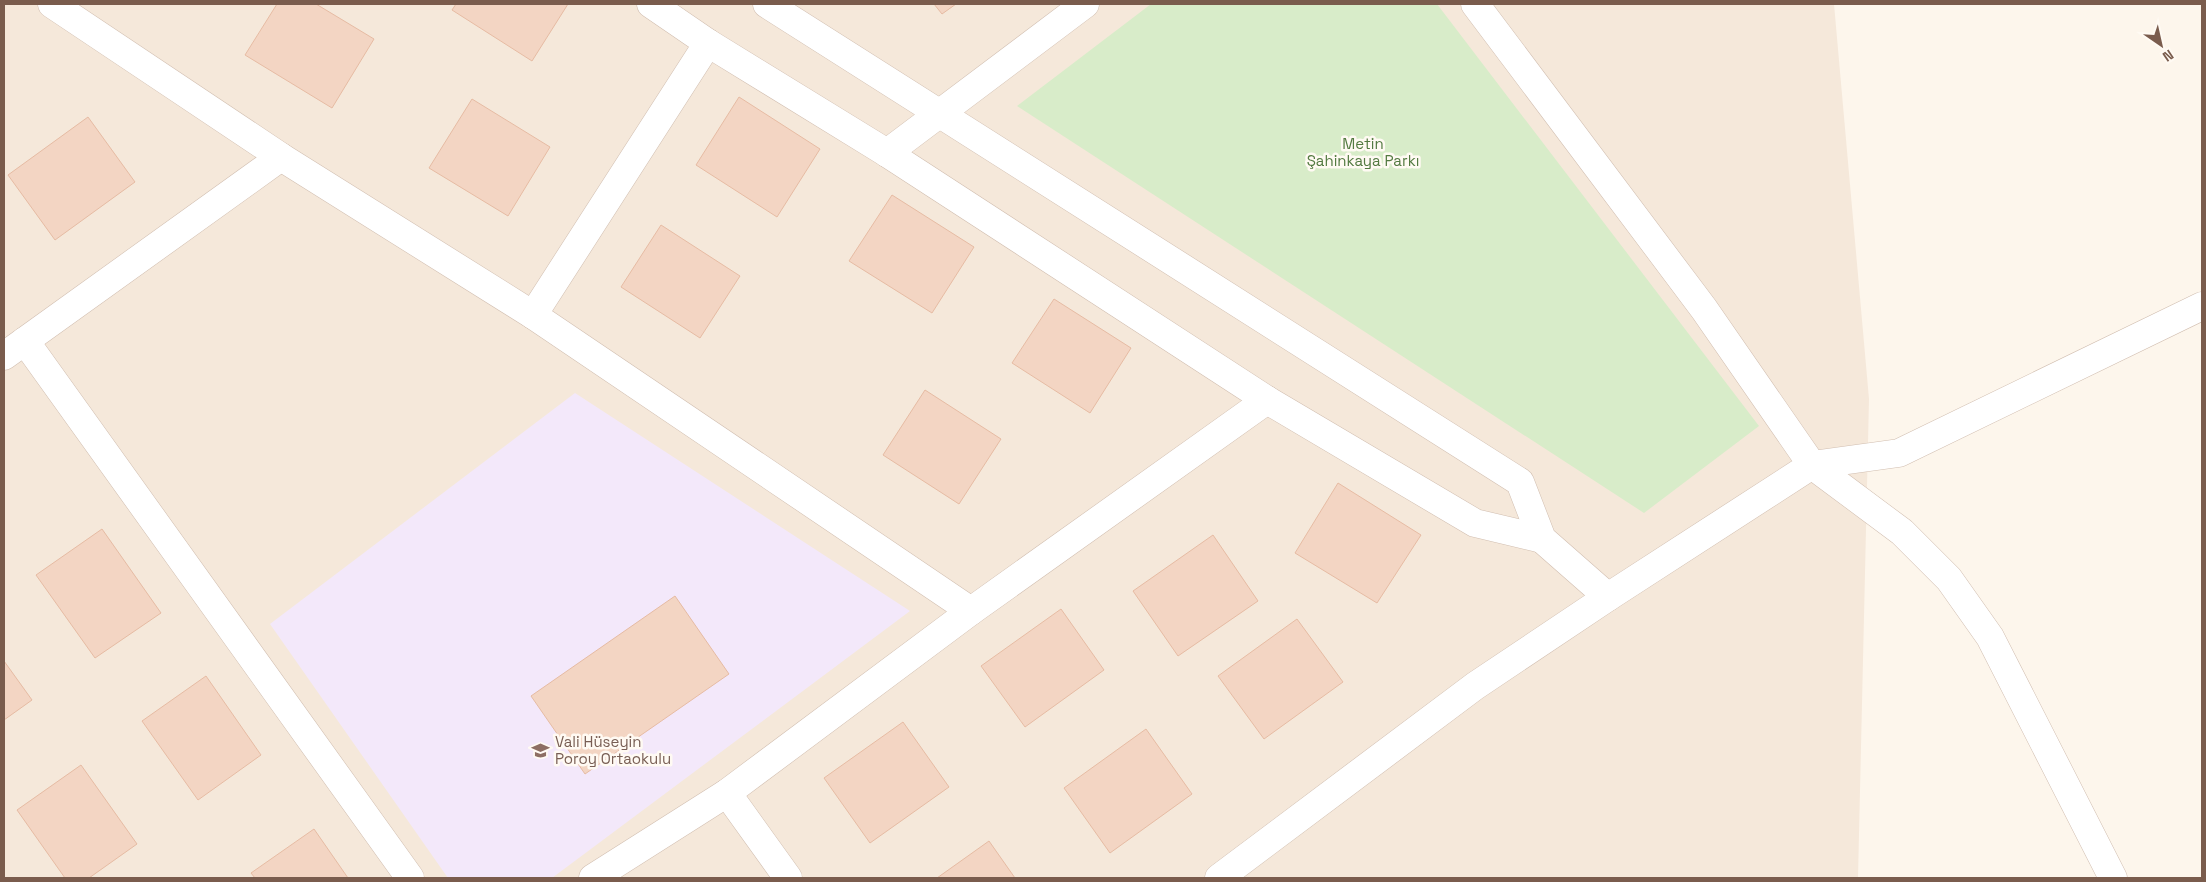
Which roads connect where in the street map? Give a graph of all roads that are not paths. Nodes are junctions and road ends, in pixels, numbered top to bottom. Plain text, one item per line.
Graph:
1 (52, 4) edge
2 (651, 4) edge
3 (767, 4) edge
4 (1085, 4) edge
5 (1475, 4) edge
6 (708, 44) junction
7 (938, 114) junction
8 (887, 153) junction
9 (281, 157) junction
10 (2202, 306) edge
11 (533, 315) junction
12 (14, 349) edge
13 (1267, 400) junction
14 (1812, 465) junction
15 (1542, 539) junction
16 (1608, 597) junction
17 (971, 611) junction
18 (727, 793) junction
19 (410, 878) edge
20 (593, 878) edge
21 (788, 878) edge
22 (1218, 878) edge
23 (2113, 878) edge

1 - 9 street
2 - 6 street
3 - 7 street
4 - 7 street
5 - 14 street
6 - 8 street
6 - 11 street
7 - 8 street
7 - 15 street
8 - 13 street
9 - 11 street
9 - 12 street
10 - 14 street
11 - 17 street
12 - 19 street
13 - 15 street
13 - 17 street
14 - 16 street
14 - 23 street
15 - 16 street
16 - 22 street
17 - 18 street
18 - 20 street
18 - 21 street

